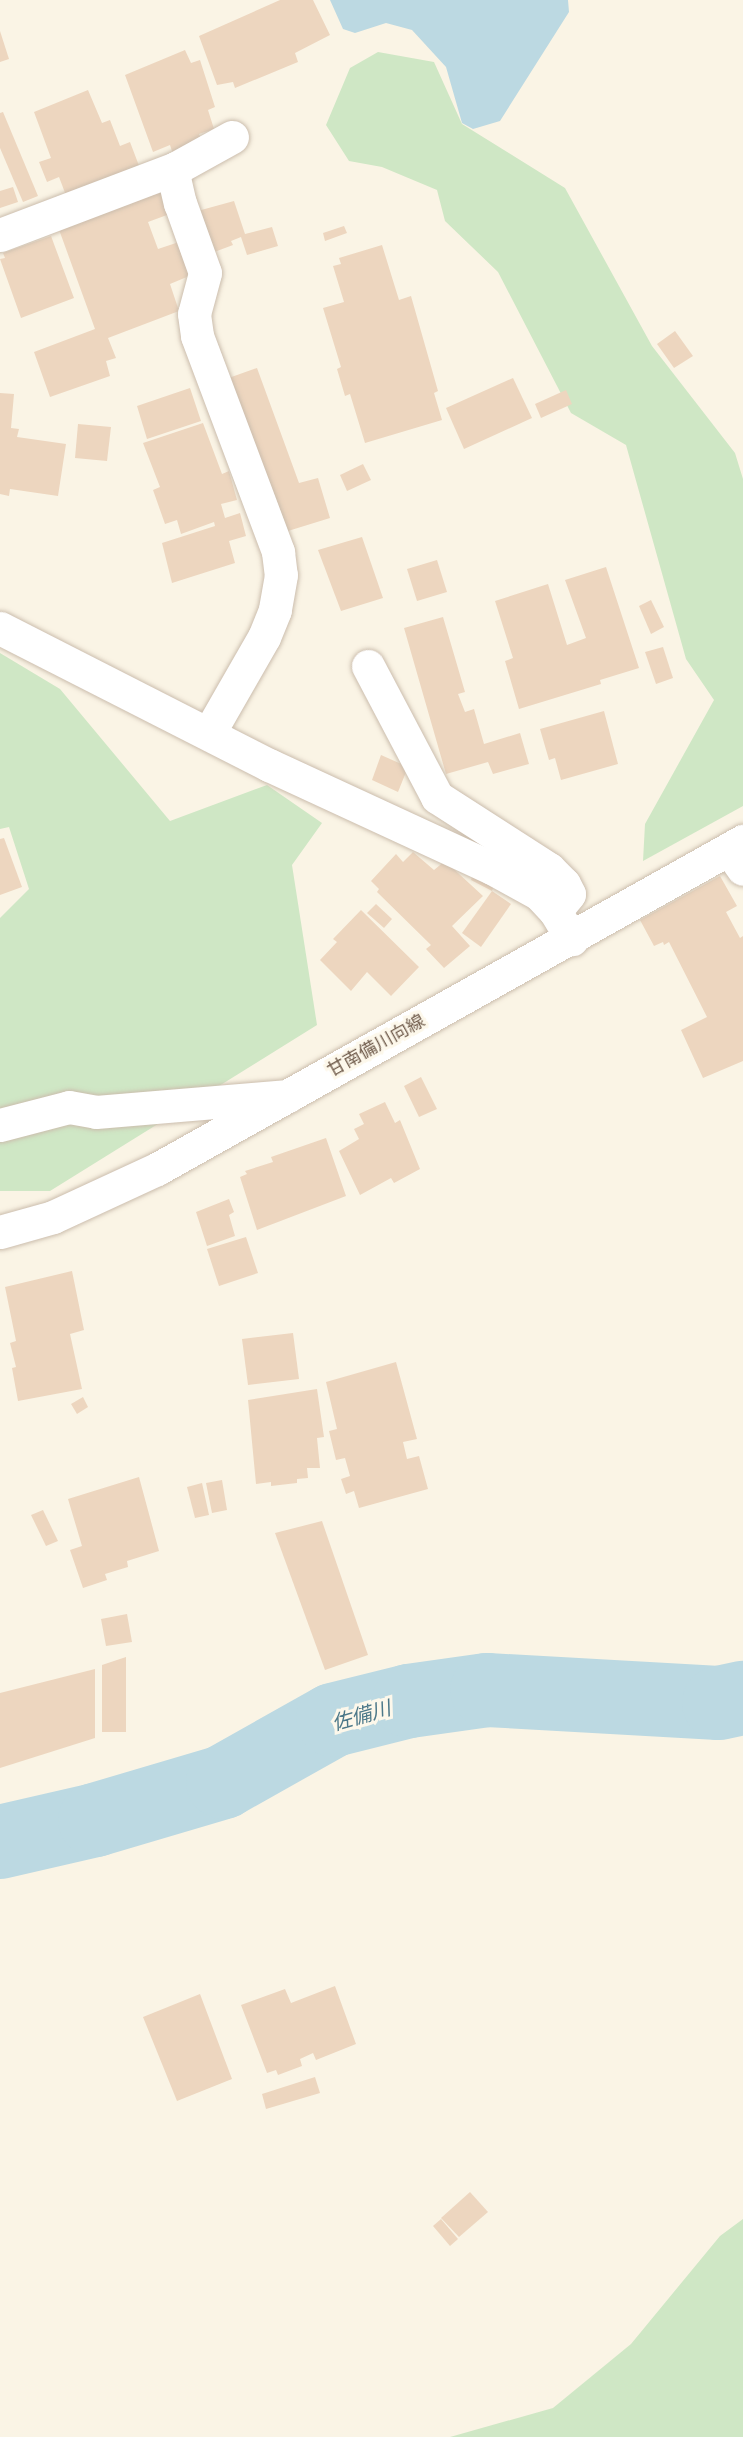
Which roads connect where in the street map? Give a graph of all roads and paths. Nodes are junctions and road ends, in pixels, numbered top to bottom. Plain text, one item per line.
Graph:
1 (232, 137) dead end
2 (176, 168) junction
3 (0, 235) edge
4 (0, 628) edge
5 (368, 666) dead end
6 (209, 733) junction
7 (738, 853) edge
8 (555, 911) junction
9 (572, 939) junction
10 (288, 1096) junction
11 (0, 1125) edge
12 (0, 1232) edge

1 - 2 street
2 - 3 street
2 - 6 street
4 - 6 street
5 - 8 street
6 - 8 street
7 - 9 street, 甘南備川向線
8 - 9 street
9 - 10 street, 甘南備川向線
10 - 11 street
10 - 12 street, 甘南備川向線

